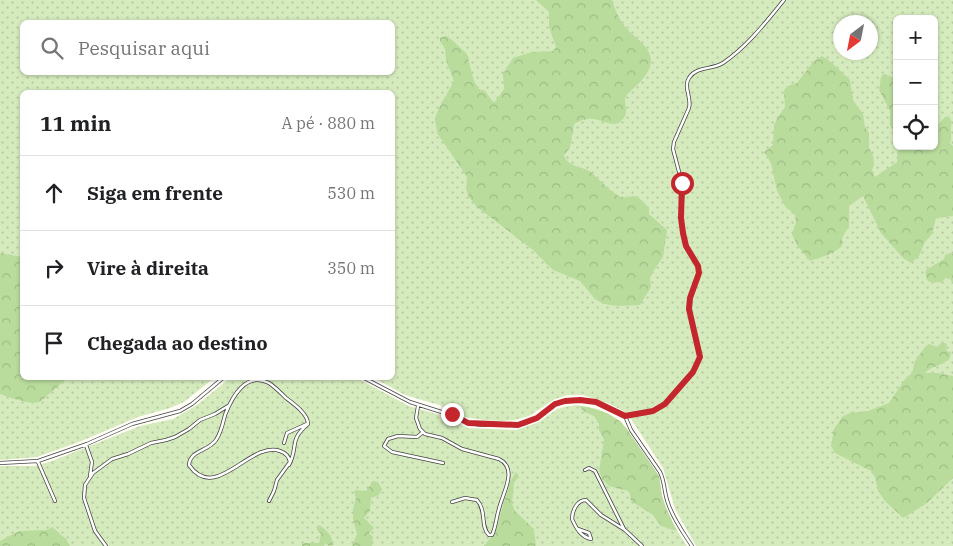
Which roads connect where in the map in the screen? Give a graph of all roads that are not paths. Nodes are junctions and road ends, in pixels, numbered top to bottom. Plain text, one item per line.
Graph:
1 (784, 0) edge
2 (221, 380) edge
3 (368, 380) edge
4 (229, 406) junction
5 (418, 406) junction
6 (625, 416) junction
7 (308, 424) junction
8 (423, 432) junction
9 (284, 443) dead end
10 (86, 444) junction
11 (38, 462) junction
12 (0, 463) edge
13 (442, 463) dead end
14 (289, 465) junction
15 (585, 470) dead end
16 (89, 477) junction
17 (55, 501) dead end
18 (269, 501) dead end
19 (452, 502) dead end
20 (578, 529) junction
21 (625, 530) junction
22 (106, 546) edge
23 (642, 546) edge
24 (692, 546) edge

1 - 6 street
2 - 10 street
3 - 5 street
4 - 7 street
4 - 14 street
4 - 16 street
5 - 6 street
5 - 8 street
6 - 24 street
7 - 9 street
7 - 14 street
8 - 13 street
8 - 19 street
10 - 11 street
10 - 16 street
11 - 12 street
11 - 17 street
14 - 18 street
15 - 21 street
16 - 22 street
20 - 20 street
20 - 21 street
21 - 23 street

